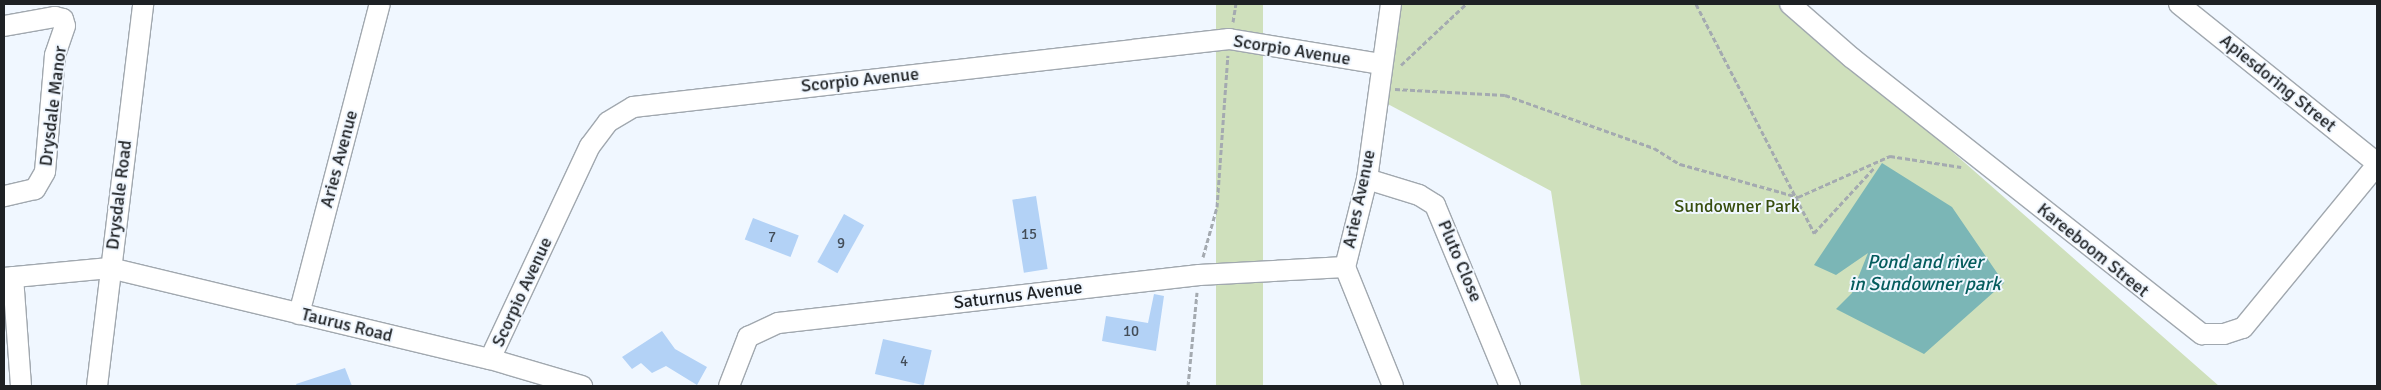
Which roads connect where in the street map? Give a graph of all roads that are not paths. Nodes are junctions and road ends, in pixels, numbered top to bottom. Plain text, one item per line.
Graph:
1 (143, 4) edge
2 (380, 4) edge
3 (1392, 4) edge
4 (1790, 4) edge
5 (2179, 4) edge
6 (4, 26) edge
7 (1389, 66) junction
8 (2377, 164) edge
9 (1367, 179) junction
10 (4, 196) edge
11 (1345, 267) junction
12 (110, 268) junction
13 (8, 277) edge
14 (299, 314) junction
15 (490, 359) junction
16 (21, 386) edge
17 (97, 386) edge
18 (582, 386) edge
19 (728, 386) edge
20 (1393, 386) edge
21 (1510, 386) edge

1 - 12 street, Drysdale Road
2 - 14 street, Aries Avenue
3 - 7 street, Aries Avenue
4 - 8 street, Kareeboom Street
5 - 8 street, Apiesdoring Street
6 - 10 street, Drysdale Manor
7 - 9 street, Aries Avenue
7 - 15 street, Scorpio Avenue
9 - 11 street, Aries Avenue
9 - 21 street, Pluto Close
11 - 19 street, Saturnus Avenue
11 - 20 street, Aries Avenue
12 - 13 street, Taurus Road
12 - 14 street, Taurus Road
12 - 17 street, Drysdale Road
13 - 16 street
14 - 15 street, Taurus Road
15 - 18 street, Taurus Road

